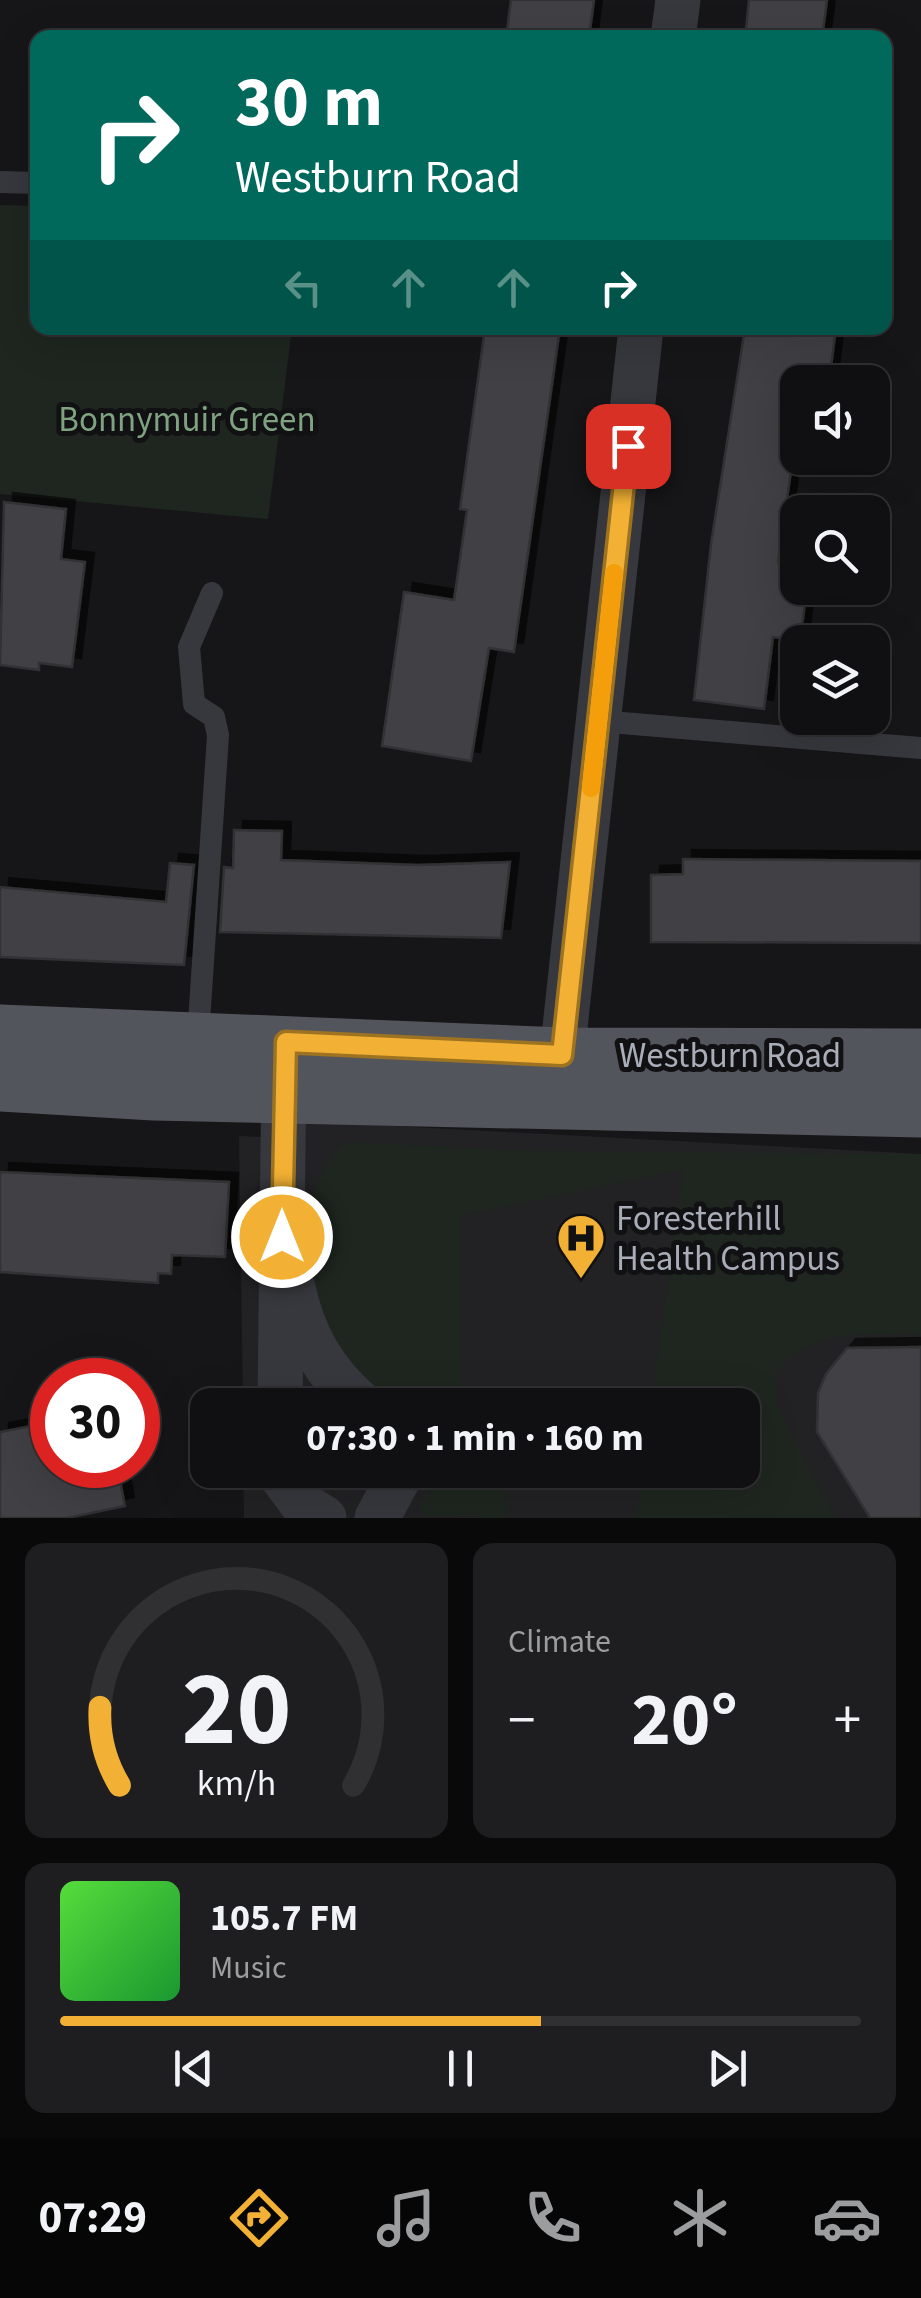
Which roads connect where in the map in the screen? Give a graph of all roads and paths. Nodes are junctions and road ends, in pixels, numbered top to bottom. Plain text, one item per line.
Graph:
1 (678, 0) edge
2 (674, 30) edge
3 (0, 182) edge
4 (30, 183) edge
5 (640, 335) edge
6 (212, 594) dead end
7 (598, 722) junction
8 (921, 748) edge
9 (0, 1032) edge
10 (198, 1037) junction
11 (562, 1055) junction
12 (921, 1056) edge
13 (284, 1069) junction
14 (0, 1084) edge
15 (921, 1110) edge
16 (282, 1237) junction
17 (280, 1388) edge
18 (346, 1388) edge
19 (281, 1488) edge
20 (324, 1518) edge

1 - 2 street
3 - 4 lane
5 - 7 street
6 - 10 lane
7 - 8 lane
7 - 11 street
9 - 10 main road, Westburn Road
10 - 13 main road, Westburn Road
11 - 12 main road, Westburn Road
11 - 13 main road, Westburn Road
13 - 14 main road, Westburn Road
13 - 15 main road, Westburn Road
13 - 16 street
16 - 17 street
16 - 18 street
19 - 20 street

